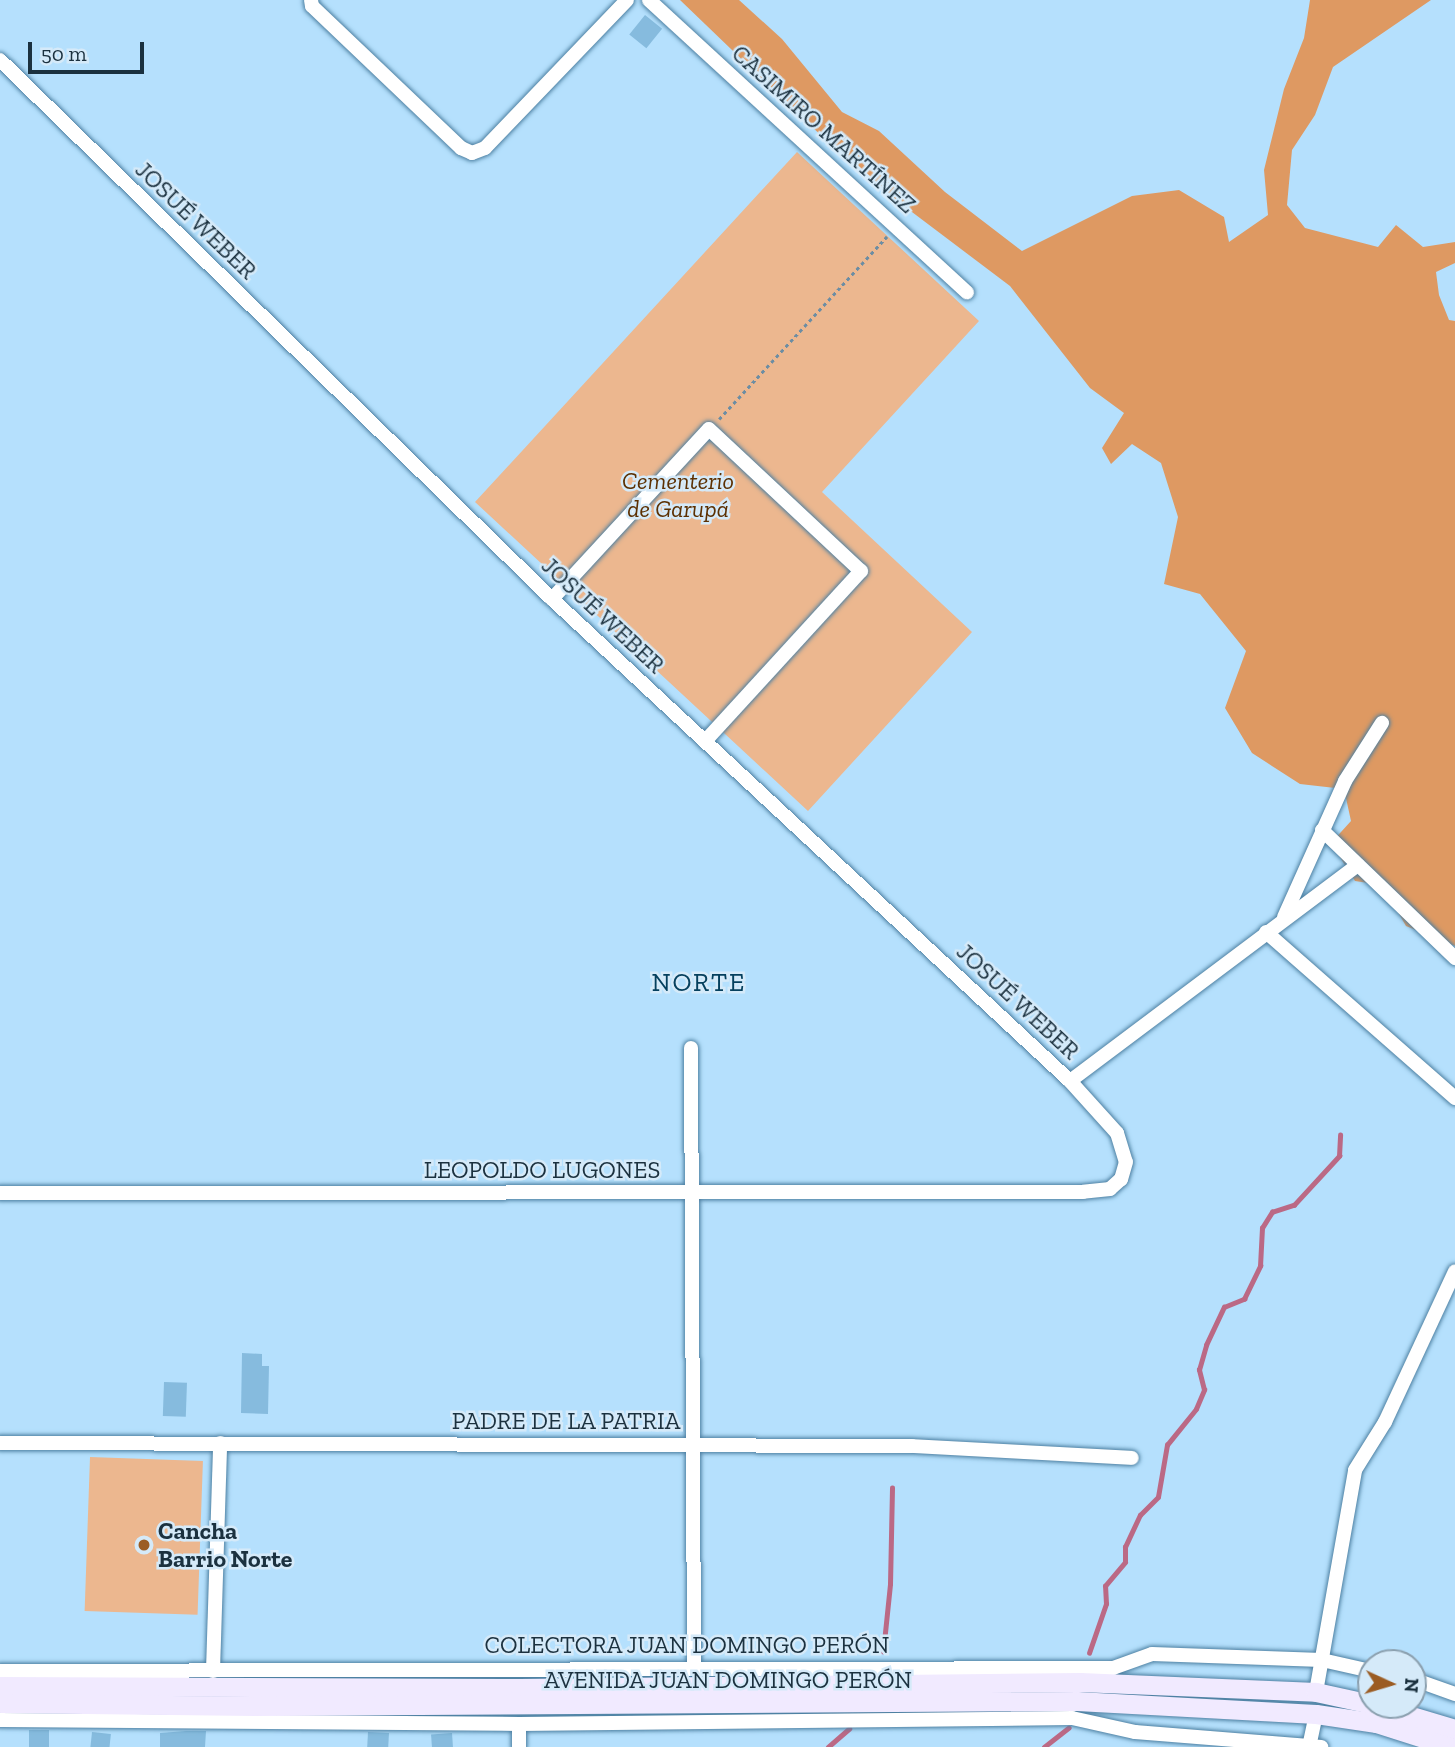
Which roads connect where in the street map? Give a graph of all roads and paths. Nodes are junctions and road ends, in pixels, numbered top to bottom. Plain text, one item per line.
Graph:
1 (311, 0) edge
2 (627, 0) edge
3 (649, 0) edge
4 (0, 60) edge
5 (896, 227) junction
6 (967, 292) dead end
7 (709, 429) junction
8 (552, 599) junction
9 (1382, 723) dead end
10 (705, 741) junction
11 (1322, 830) junction
12 (1358, 865) junction
13 (1283, 918) junction
14 (1266, 932) junction
15 (1455, 958) edge
16 (691, 1048) dead end
17 (1070, 1081) junction
18 (1455, 1098) edge
19 (689, 1192) junction
20 (1083, 1192) joint
21 (0, 1193) edge
22 (1455, 1271) edge
23 (0, 1443) edge
24 (219, 1443) junction
25 (695, 1444) junction
26 (1132, 1458) dead end
27 (1322, 1660) junction
28 (694, 1667) junction
29 (1357, 1668) edge
30 (0, 1671) edge
31 (213, 1671) junction
32 (1427, 1684) edge
33 (0, 1686) edge
34 (1316, 1692) junction
35 (1455, 1694) edge
36 (1357, 1701) edge
37 (0, 1703) edge
38 (1316, 1714) junction
39 (1421, 1719) edge
40 (0, 1720) edge
41 (519, 1724) junction
42 (1455, 1729) edge
43 (1313, 1746) edge
44 (519, 1747) edge
45 (1451, 1747) edge

1 - 2 street
3 - 5 street, CASIMIRO MARTÍNEZ
4 - 8 street, JOSUÉ WEBER
5 - 6 street, CASIMIRO MARTÍNEZ
5 - 7 path
7 - 8 street
7 - 10 street
8 - 10 street, JOSUÉ WEBER
9 - 11 street
10 - 17 street, JOSUÉ WEBER
11 - 12 street
11 - 13 street
12 - 13 street
12 - 15 street
13 - 14 street
14 - 17 street
14 - 18 street
16 - 19 street
17 - 20 street, JOSUÉ WEBER
19 - 20 street, LEOPOLDO LUGONES
19 - 21 street, LEOPOLDO LUGONES
19 - 25 street
22 - 27 street
23 - 24 street, PADRE DE LA PATRIA
24 - 25 street, PADRE DE LA PATRIA
24 - 31 street
25 - 26 street, PADRE DE LA PATRIA
25 - 28 street
27 - 28 street, COLECTORA JUAN DOMINGO PERÓN
27 - 29 street, COLECTORA JUAN DOMINGO PERÓN
27 - 34 street
28 - 31 street, COLECTORA JUAN DOMINGO PERÓN
30 - 31 street, COLECTORA JUAN DOMINGO PERÓN
32 - 35 street
33 - 34 main road, AVENIDA JUAN DOMINGO PERÓN
34 - 36 main road, AVENIDA JUAN DOMINGO PERÓN
37 - 38 main road, AVENIDA JUAN DOMINGO PERÓN
38 - 43 street
38 - 45 main road, AVENIDA JUAN DOMINGO PERÓN
39 - 42 main road, AVENIDA JUAN DOMINGO PERÓN
40 - 41 street
41 - 43 street
41 - 44 street

